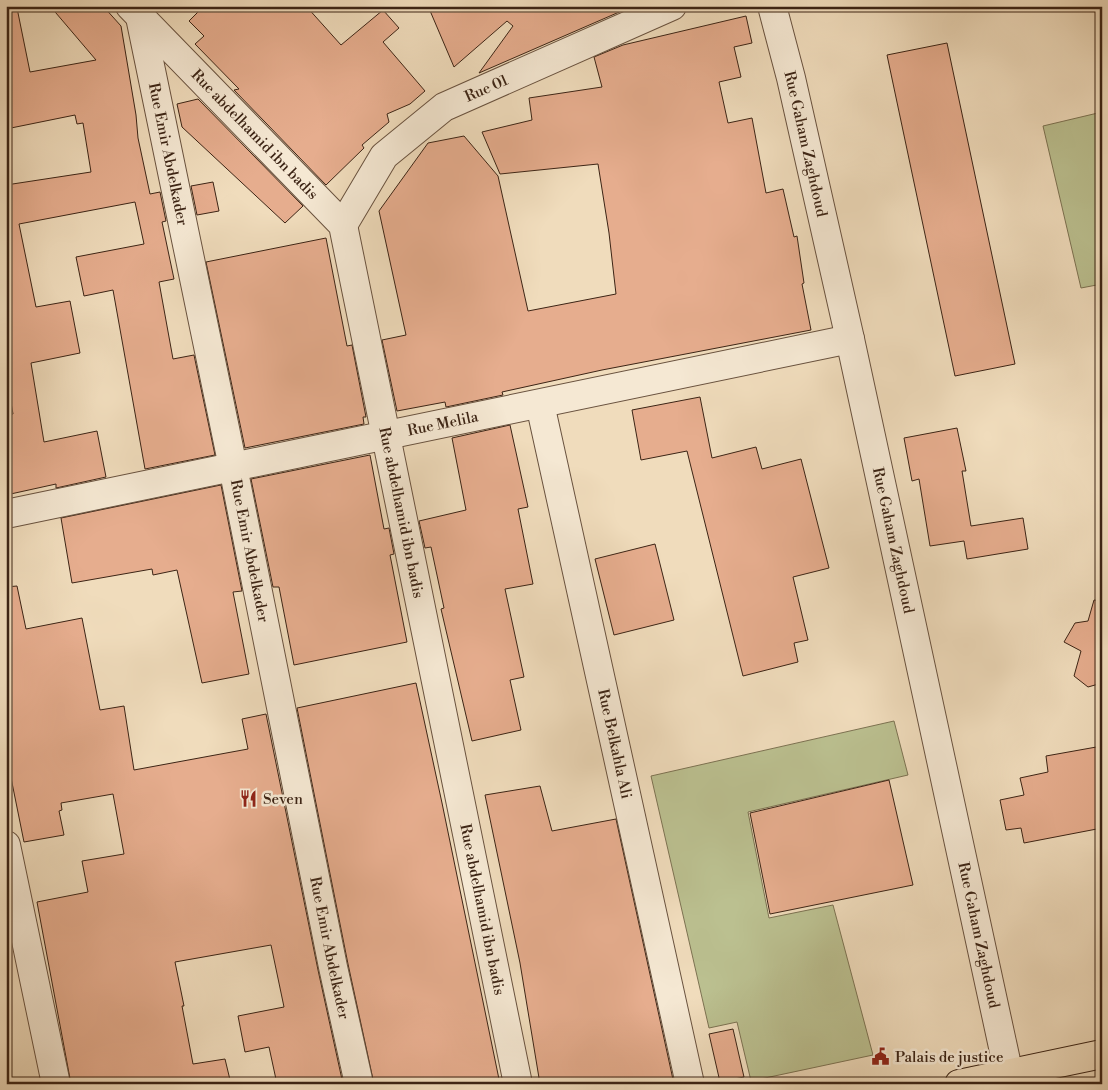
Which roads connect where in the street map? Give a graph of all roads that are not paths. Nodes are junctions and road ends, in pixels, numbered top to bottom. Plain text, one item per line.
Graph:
1 (672, 6) edge
2 (772, 6) edge
3 (135, 12) edge
4 (342, 225) junction
5 (850, 339) junction
6 (540, 404) junction
7 (386, 436) junction
8 (233, 467) junction
9 (6, 514) edge
10 (6, 845) edge
11 (1102, 1054) edge
12 (1010, 1079) edge
13 (56, 1084) edge
14 (359, 1084) edge
15 (518, 1084) edge
16 (690, 1084) edge
17 (959, 1084) edge

1 - 4 street, Rue 01
2 - 5 street, Rue Gaham Zaghdoud
3 - 4 street, Rue abdelhamid ibn badis
3 - 8 street, Rue Emir Abdelkader
4 - 7 street, Rue abdelhamid ibn badis
5 - 6 street, Rue Melila
5 - 12 street, Rue Gaham Zaghdoud
6 - 7 street, Rue Melila
6 - 16 street, Rue Belkahla Ali
7 - 8 street, Rue Melila
7 - 15 street, Rue abdelhamid ibn badis
8 - 9 street, Rue Melila
8 - 14 street, Rue Emir Abdelkader
10 - 13 street
11 - 12 main road
12 - 17 main road

